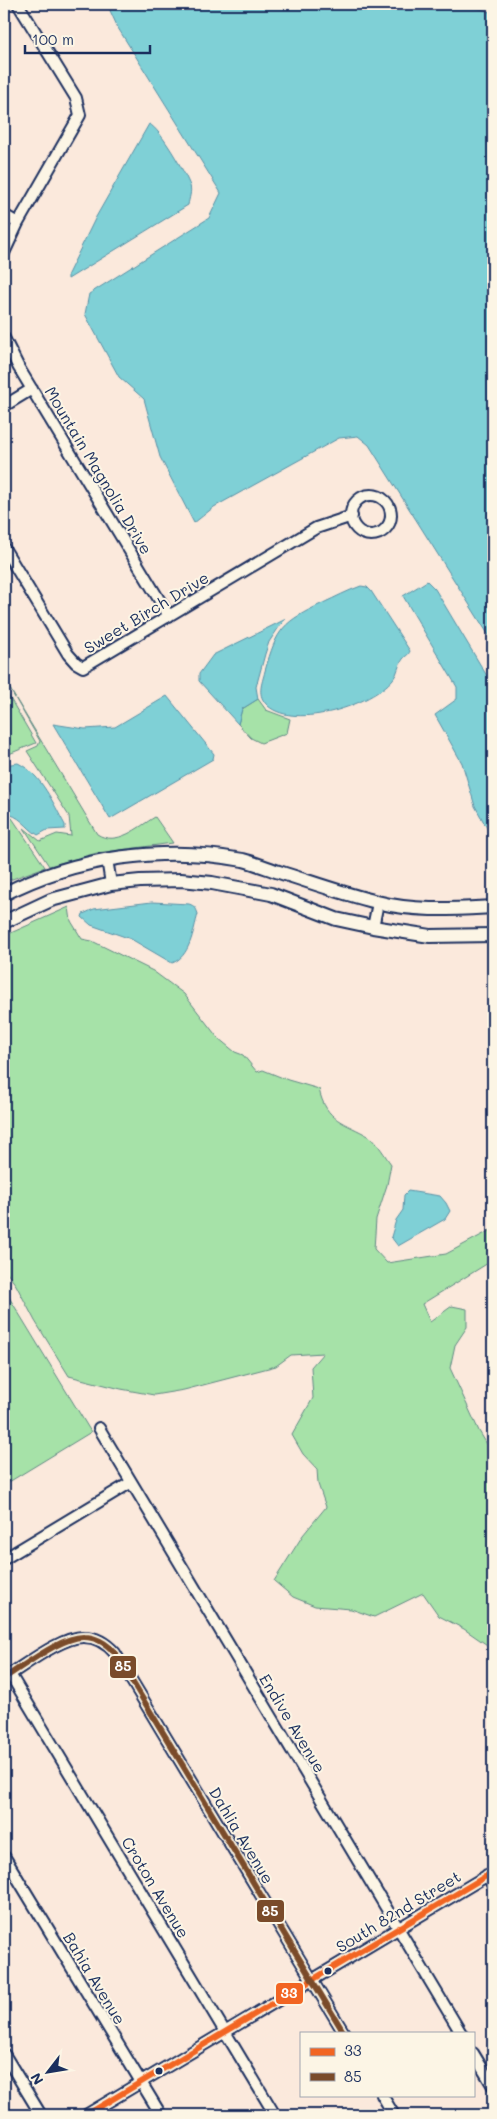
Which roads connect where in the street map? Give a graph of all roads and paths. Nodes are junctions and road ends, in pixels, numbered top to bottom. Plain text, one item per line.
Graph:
1 (18, 4) edge
2 (4, 215) edge
3 (18, 223) junction
4 (4, 253) edge
5 (4, 338) edge
6 (32, 389) junction
7 (4, 406) edge
8 (352, 516) dead end
9 (4, 548) edge
10 (169, 616) junction
11 (107, 858) junction
12 (111, 884) junction
13 (4, 894) edge
14 (378, 903) junction
15 (493, 907) edge
16 (4, 922) edge
17 (373, 928) junction
18 (493, 935) edge
19 (99, 1428) dead end
20 (130, 1483) junction
21 (4, 1559) edge
22 (7, 1676) edge
23 (4, 1856) edge
24 (490, 1873) edge
25 (493, 1886) edge
26 (399, 1929) junction
27 (312, 1980) junction
28 (226, 2032) junction
29 (343, 2032) edge
30 (460, 2032) edge
31 (4, 2054) edge
32 (474, 2055) edge
33 (141, 2083) junction
34 (493, 2086) edge
35 (383, 2096) edge
36 (41, 2115) edge
37 (86, 2115) edge
38 (161, 2115) edge
39 (275, 2115) edge
40 (394, 2115) edge

1 - 3 street
2 - 3 street
3 - 4 street
5 - 6 street, Mountain Magnolia Drive
6 - 7 street
6 - 10 street, Mountain Magnolia Drive
8 - 10 street, Sweet Birch Drive
9 - 10 street, Sweet Birch Drive
11 - 12 street
11 - 13 street
11 - 14 street
12 - 16 street
12 - 17 street
14 - 15 street
14 - 17 street
17 - 18 street
19 - 20 street, Endive Avenue
20 - 21 street
20 - 26 street, Endive Avenue
22 - 27 street, Dahlia Avenue
22 - 28 street, Croton Avenue
23 - 33 street, Bahia Avenue
24 - 25 street
24 - 26 street, South 82nd Street
26 - 27 street, South 82nd Street
26 - 30 street, Endive Avenue
27 - 28 street, South 82nd Street
27 - 29 street, Dahlia Avenue
28 - 33 street, South 82nd Street
28 - 39 street, Croton Avenue
31 - 36 street
32 - 34 street
33 - 37 street, South 82nd Street
33 - 38 street, Bahia Avenue
35 - 40 street

